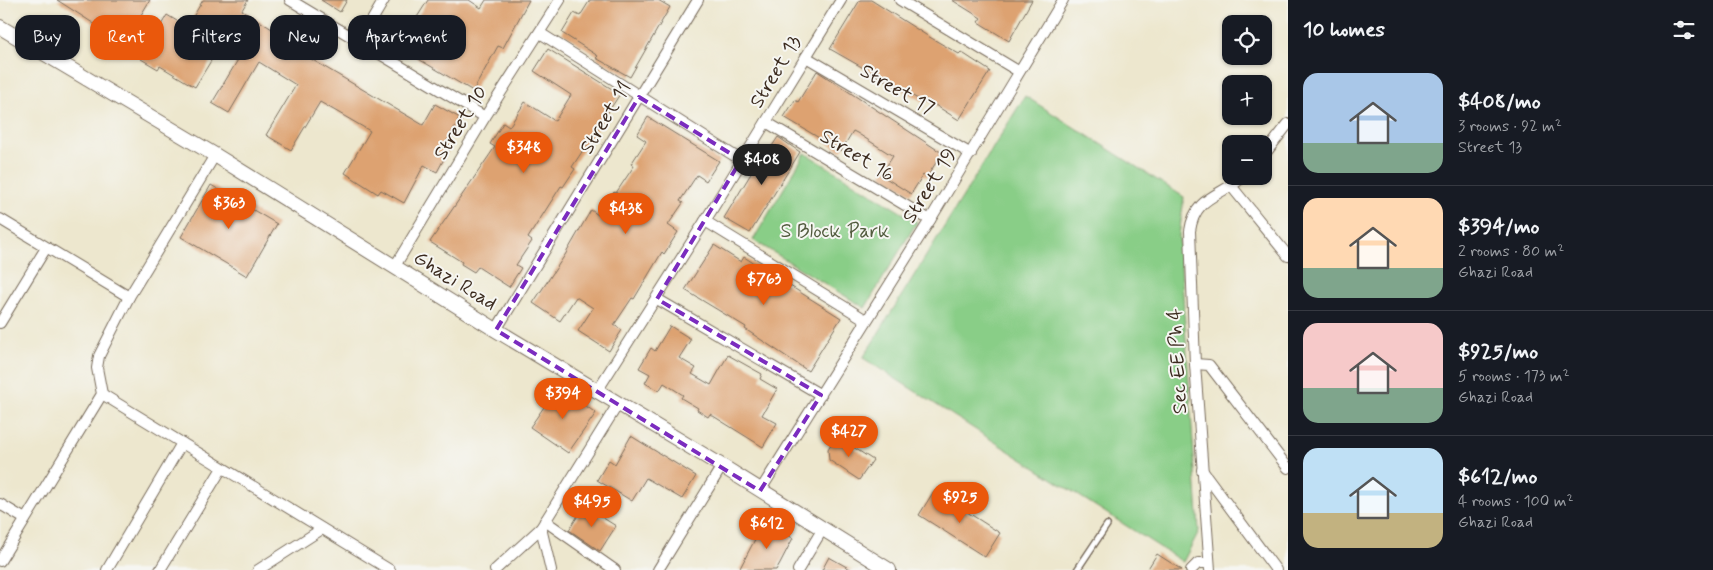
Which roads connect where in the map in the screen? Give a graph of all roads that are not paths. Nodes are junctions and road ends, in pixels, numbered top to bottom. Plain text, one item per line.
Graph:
1 (290, 0) edge
2 (384, 0) edge
3 (560, 0) edge
4 (698, 0) edge
5 (841, 0) edge
6 (900, 0) edge
7 (1063, 0) edge
8 (375, 15) edge
9 (0, 27) edge
10 (540, 33) junction
11 (348, 36) edge
12 (806, 57) junction
13 (388, 60) edge
14 (1018, 71) junction
15 (639, 97) junction
16 (485, 117) junction
17 (766, 122) junction
18 (1288, 124) edge
19 (1272, 145) edge
20 (971, 154) junction
21 (215, 155) junction
22 (741, 160) junction
23 (1232, 187) joint
24 (0, 219) edge
25 (930, 220) junction
26 (706, 221) junction
27 (46, 248) junction
28 (1288, 256) edge
29 (395, 266) junction
30 (130, 297) junction
31 (657, 299) junction
32 (866, 320) junction
33 (0, 323) edge
34 (496, 330) junction
35 (1195, 364) junction
36 (597, 391) junction
37 (102, 394) junction
38 (821, 395) junction
39 (618, 404) junction
40 (182, 443) junction
41 (722, 466) junction
42 (222, 468) junction
43 (1288, 468) edge
44 (1202, 470) junction
45 (760, 491) junction
46 (0, 504) edge
47 (26, 519) junction
48 (543, 525) junction
49 (1107, 525) dead end
50 (322, 528) junction
51 (822, 530) junction
52 (0, 561) edge
53 (1210, 566) edge
54 (107, 570) edge
55 (160, 570) edge
56 (258, 570) edge
57 (390, 570) edge
58 (495, 570) edge
59 (551, 570) edge
60 (614, 570) edge
61 (658, 570) edge
62 (798, 570) edge
63 (889, 570) edge
64 (1077, 570) edge
65 (1191, 570) edge
66 (1276, 570) edge

1 - 11 street
2 - 8 street
3 - 10 street, Street 10
4 - 15 street, Street 11
5 - 12 street, Street 13
6 - 14 street
7 - 14 street, Street 19
9 - 21 main road, Ghazi Road
10 - 15 street
10 - 16 street, Street 10
12 - 17 street, Street 13
12 - 20 street, Street 17
13 - 16 street
14 - 20 street, Street 19
15 - 22 street
15 - 34 street, Street 11
16 - 29 street, Street 10
17 - 22 street, Street 13
17 - 25 street, Street 16
18 - 19 street
20 - 25 street, Street 19
21 - 29 main road, Ghazi Road
21 - 30 street
22 - 26 street, Street 13
23 - 28 street
23 - 35 street, Sec EE Ph 4
24 - 27 street
25 - 32 street, Street 19
26 - 31 street, Street 13
26 - 32 street
27 - 30 street
27 - 33 street
29 - 34 main road, Ghazi Road
30 - 37 street
31 - 36 street, Street 13
31 - 38 street
32 - 38 street, Street 19
34 - 36 main road, Ghazi Road
35 - 43 street
35 - 44 street, Sec EE Ph 4
36 - 39 main road, Ghazi Road
37 - 40 street
37 - 47 street
38 - 45 street, Street 19
39 - 41 main road, Ghazi Road
39 - 48 street
40 - 42 street
40 - 54 street
41 - 45 main road, Ghazi Road
41 - 61 street
42 - 50 street
42 - 55 street
44 - 53 street, Sec EE Ph 4
44 - 66 street
45 - 51 main road, Ghazi Road
46 - 47 street
47 - 52 street
48 - 58 street
48 - 59 street
48 - 60 street
49 - 64 lane
50 - 56 street
50 - 57 street
51 - 62 street
51 - 63 main road, Ghazi Road
53 - 65 street

